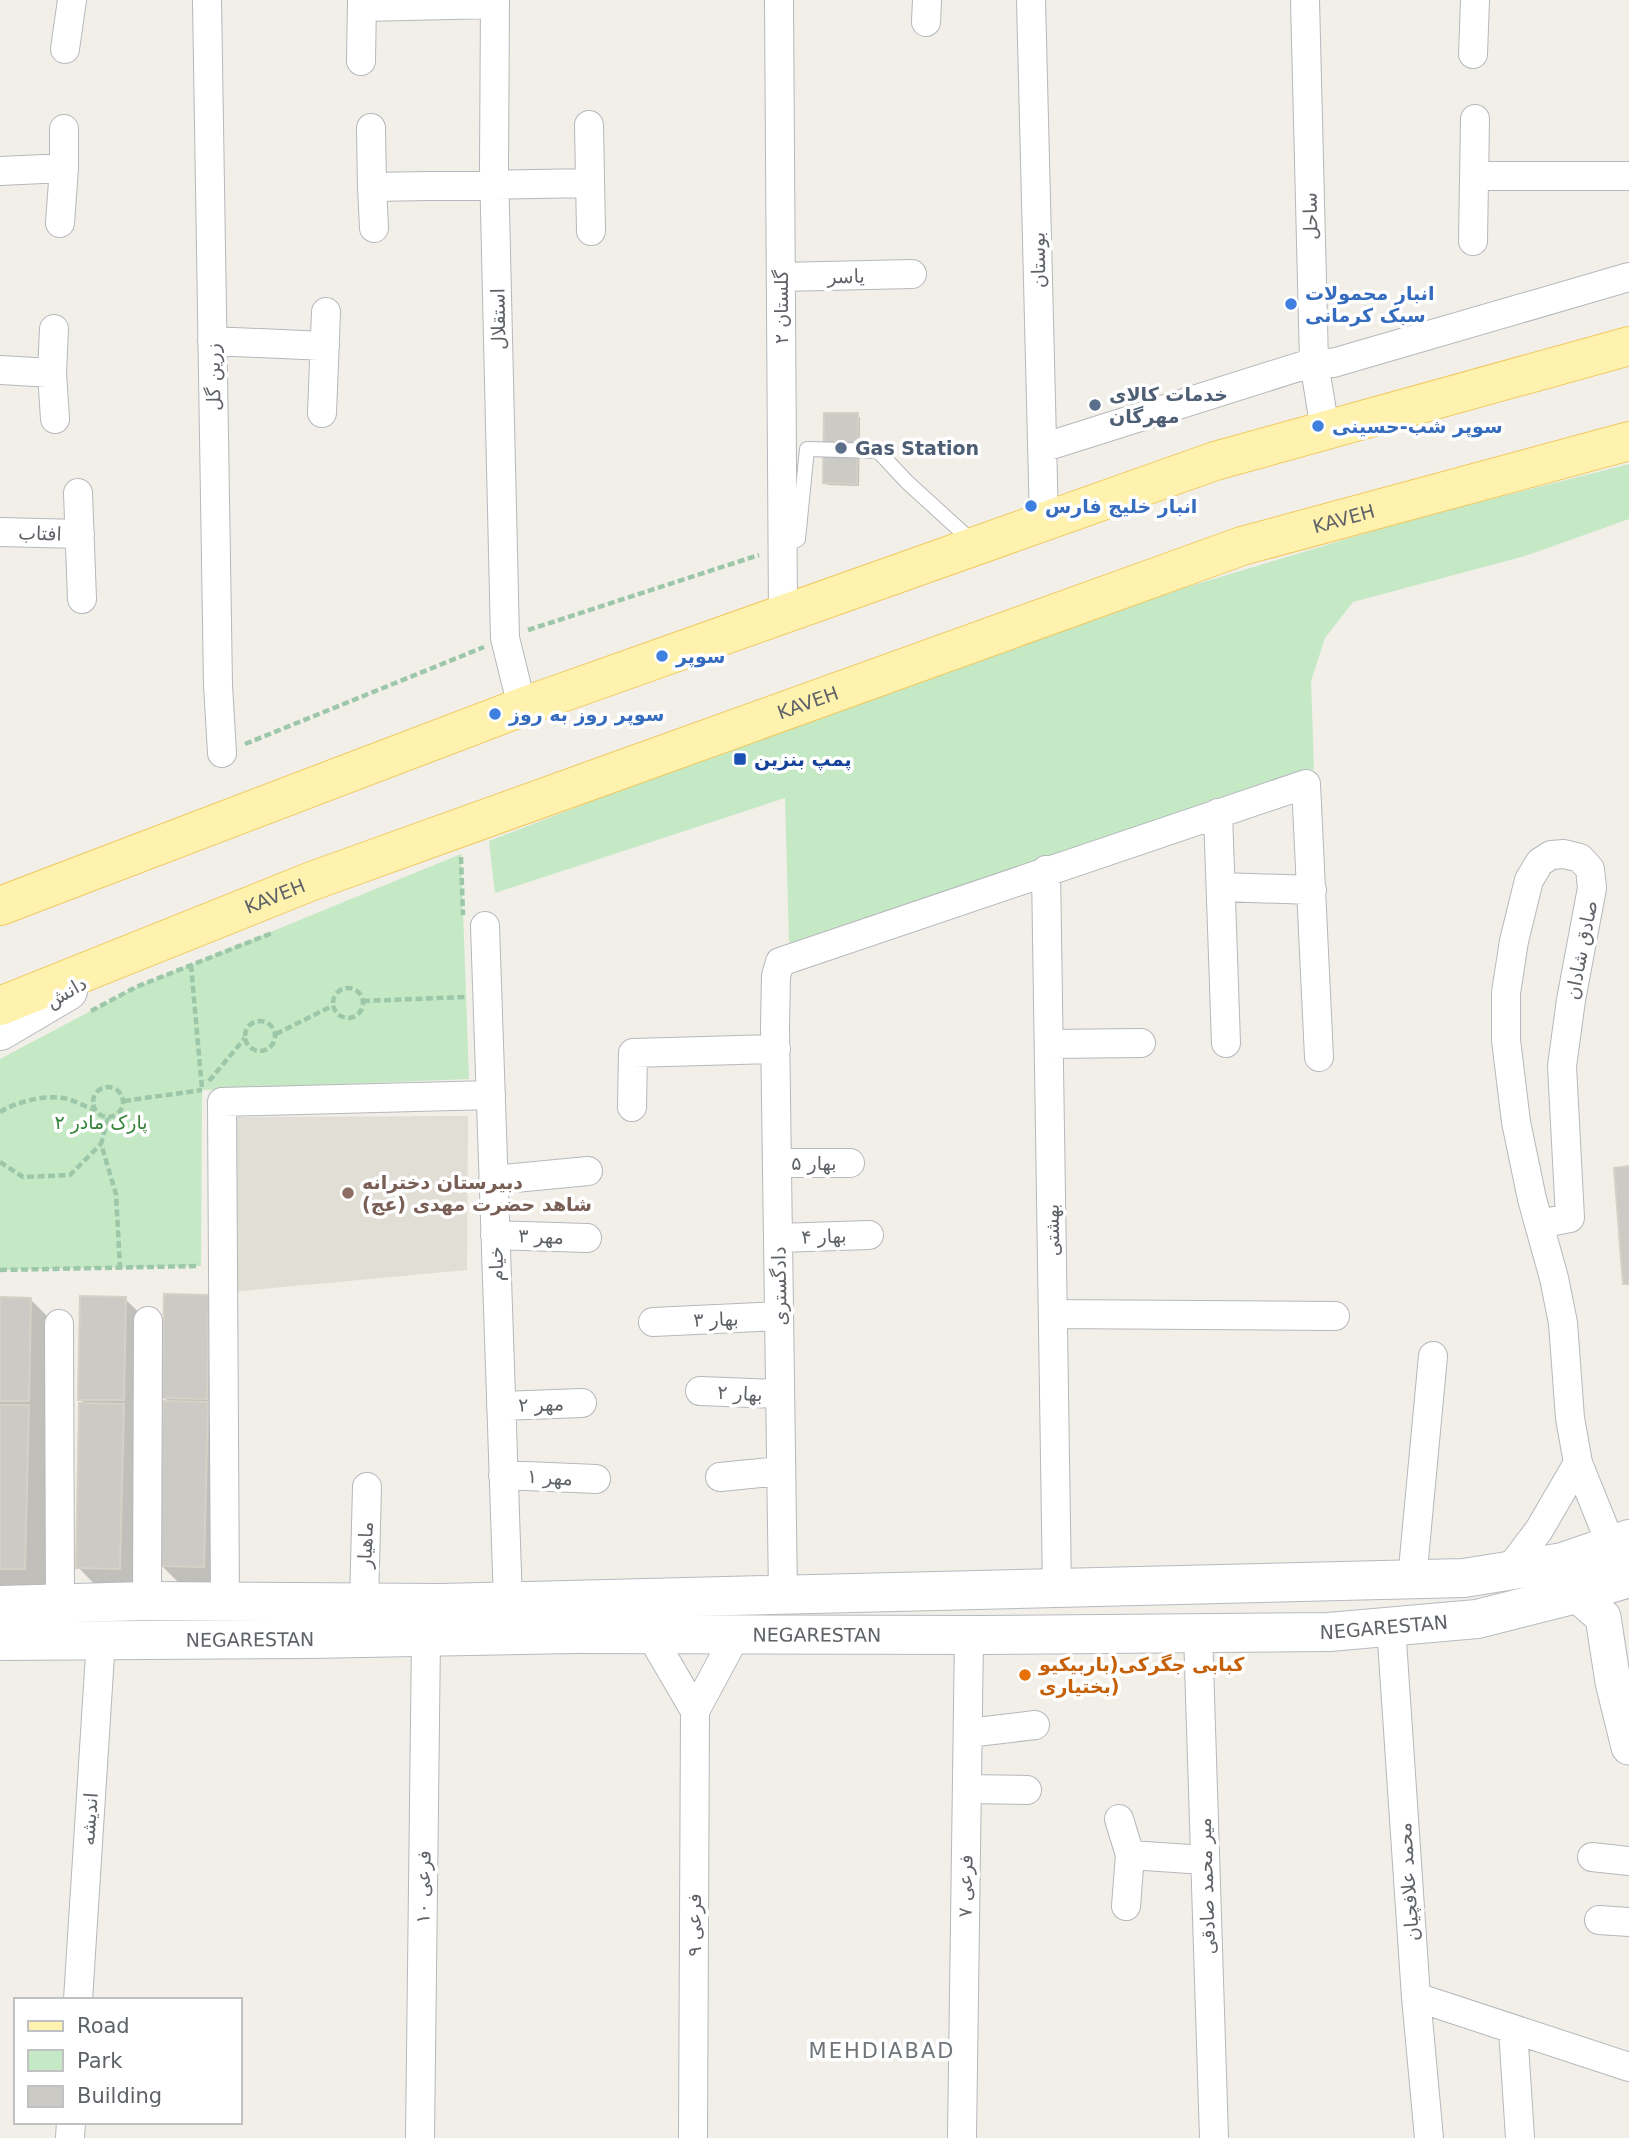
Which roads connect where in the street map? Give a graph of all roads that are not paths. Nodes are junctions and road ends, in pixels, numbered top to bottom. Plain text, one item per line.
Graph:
1 (72, 0) edge
2 (207, 0) edge
3 (779, 0) edge
4 (1031, 0) edge
5 (1305, 0) edge
6 (1475, 0) edge
7 (495, 2) edge
8 (362, 4) edge
9 (65, 49) dead end
10 (1473, 54) dead end
11 (361, 61) dead end
12 (1475, 119) dead end
13 (589, 125) dead end
14 (371, 128) dead end
15 (64, 129) dead end
16 (64, 168) junction
17 (0, 171) edge
18 (1474, 176) junction
19 (1629, 176) edge
20 (590, 183) junction
21 (494, 185) junction
22 (372, 187) junction
23 (60, 223) dead end
24 (374, 228) dead end
25 (591, 230) dead end
26 (1473, 241) dead end
27 (912, 274) dead end
28 (781, 277) junction
29 (1629, 277) edge
30 (326, 312) dead end
31 (54, 329) dead end
32 (212, 341) junction
33 (325, 346) junction
34 (1629, 346) edge
35 (1314, 362) junction
36 (0, 370) edge
37 (52, 373) junction
38 (322, 413) dead end
39 (55, 419) dead end
40 (1325, 430) junction
41 (1629, 440) edge
42 (1042, 448) junction
43 (78, 493) dead end
44 (1044, 521) junction
45 (0, 532) edge
46 (80, 534) junction
47 (978, 546) junction
48 (783, 547) junction
49 (82, 599) dead end
50 (783, 615) junction
51 (522, 707) junction
52 (222, 753) road end
53 (1218, 813) junction
54 (1046, 870) junction
55 (1221, 887) junction
56 (1312, 890) junction
57 (6, 899) edge
58 (485, 926) dead end
59 (133, 953) junction
60 (0, 1006) edge
61 (0, 1031) edge
62 (1141, 1043) dead end
63 (1226, 1043) dead end
64 (1049, 1044) junction
65 (776, 1049) junction
66 (1319, 1057) dead end
67 (491, 1095) junction
68 (632, 1108) dead end
69 (777, 1163) junction
70 (850, 1163) dead end
71 (587, 1171) dead end
72 (493, 1180) junction
73 (1539, 1224) junction
74 (495, 1235) junction
75 (869, 1235) dead end
76 (587, 1238) dead end
77 (778, 1238) junction
78 (1053, 1314) junction
79 (779, 1316) junction
80 (1335, 1316) dead end
81 (148, 1321) dead end
82 (653, 1322) dead end
83 (59, 1324) dead end
84 (1433, 1356) dead end
85 (700, 1391) dead end
86 (780, 1394) junction
87 (582, 1403) dead end
88 (501, 1406) junction
89 (1578, 1463) junction
90 (781, 1471) junction
91 (503, 1475) junction
92 (720, 1477) dead end
93 (596, 1479) dead end
94 (367, 1487) dead end
95 (1620, 1542) edge
96 (1508, 1571) junction
97 (1629, 1578) edge
98 (1412, 1580) junction
99 (1297, 1583) junction
100 (1057, 1589) junction
101 (1576, 1594) junction
102 (783, 1596) junction
103 (147, 1601) junction
104 (508, 1602) junction
105 (60, 1603) junction
106 (225, 1604) junction
107 (0, 1605) edge
108 (308, 1621) junction
109 (360, 1621) junction
110 (1391, 1626) junction
111 (1295, 1632) junction
112 (1198, 1633) junction
113 (650, 1634) junction
114 (736, 1634) junction
115 (969, 1634) junction
116 (426, 1637) junction
117 (101, 1639) junction
118 (0, 1641) edge
119 (695, 1711) junction
120 (1035, 1724) dead end
121 (968, 1733) junction
122 (1629, 1747) edge
123 (967, 1789) junction
124 (1027, 1790) dead end
125 (1119, 1819) dead end
126 (1130, 1855) junction
127 (1592, 1857) dead end
128 (1205, 1860) junction
129 (1629, 1861) edge
130 (1126, 1906) dead end
131 (1600, 1920) dead end
132 (1629, 1922) edge
133 (1416, 1997) junction
134 (78, 1998) edge
135 (1513, 2029) junction
136 (1629, 2067) edge
137 (420, 2138) edge
138 (693, 2138) edge
139 (962, 2138) edge
140 (1214, 2138) edge
141 (1429, 2138) edge
142 (1520, 2138) edge

1 - 9 street
2 - 32 street, زرین گل
3 - 28 street, گلستان ۲
4 - 42 street, بوستان
5 - 35 street, ساحل
6 - 10 street
7 - 8 street
7 - 21 street, استقلال
8 - 11 street
12 - 18 street
13 - 20 street
14 - 22 street
15 - 16 street
16 - 17 street
16 - 23 street
18 - 19 street
18 - 26 street
20 - 21 street
20 - 25 street
21 - 22 street
21 - 51 street, استقلال
22 - 24 street
27 - 28 street, یاسر
28 - 48 street, گلستان ۲
29 - 35 street
30 - 33 street
31 - 37 street
32 - 33 street
32 - 52 street, زرین گل
33 - 38 street
34 - 40 main road
35 - 40 street, ساحل
35 - 42 street
36 - 37 street
37 - 39 street
40 - 44 main road
41 - 59 main road, KAVEH
42 - 44 street, بوستان
43 - 46 street
44 - 47 main road
45 - 46 street, افتاب
46 - 49 street
47 - 48 lane
47 - 50 main road
48 - 50 street, گلستان ۲
50 - 51 main road
51 - 57 main road
53 - 54 street
53 - 55 street
53 - 56 street
54 - 64 street, بهشتی
54 - 65 street, دادگستری
55 - 56 street
55 - 63 street
56 - 66 street
58 - 67 street, خیام
59 - 60 main road, KAVEH
59 - 61 main road, دانش
62 - 64 street
64 - 78 street, بهشتی
65 - 68 street
65 - 69 street, دادگستری
67 - 72 street, خیام
67 - 106 street
69 - 70 street, بهار ۵
69 - 77 street, دادگستری
71 - 72 street
72 - 74 street, خیام
73 - 73 street, صادق شادان
73 - 89 street, صادق شادان
74 - 76 street, مهر ۳
74 - 88 street, خیام
75 - 77 street, بهار ۴
77 - 79 street, دادگستری
78 - 80 street
78 - 100 street, بهشتی
79 - 82 street, بهار ۳
79 - 86 street, دادگستری
81 - 103 street
83 - 105 street
84 - 98 street
85 - 86 street, بهار ۲
86 - 90 street, دادگستری
87 - 88 street, مهر ۲
88 - 91 street, خیام
89 - 95 street, صادق شادان
89 - 96 street
90 - 92 street
90 - 102 street, دادگستری
91 - 93 street, مهر ۱
91 - 104 street, خیام
94 - 109 street, ماهیار
95 - 96 main road, NEGARESTAN
96 - 98 main road, NEGARESTAN
97 - 101 main road, NEGARESTAN
98 - 99 main road, NEGARESTAN
99 - 100 main road, NEGARESTAN
99 - 111 main road
100 - 102 main road, NEGARESTAN
101 - 110 main road, NEGARESTAN
101 - 122 street
102 - 104 main road, NEGARESTAN
103 - 105 main road, NEGARESTAN
103 - 106 main road, NEGARESTAN
104 - 109 main road, NEGARESTAN
105 - 107 main road, NEGARESTAN
106 - 108 main road, NEGARESTAN
108 - 109 main road, NEGARESTAN
108 - 117 main road, NEGARESTAN
109 - 116 main road, NEGARESTAN
110 - 111 main road, NEGARESTAN
110 - 133 street, محمد علافچیان
111 - 112 main road, NEGARESTAN
112 - 115 main road, NEGARESTAN
112 - 128 street, میر محمد صادقی
113 - 114 main road, NEGARESTAN
113 - 116 main road, NEGARESTAN
113 - 119 street
114 - 115 main road, NEGARESTAN
114 - 119 street
115 - 121 street, فرعی ۷
116 - 137 street, فرعی ۱۰
117 - 118 main road, NEGARESTAN
117 - 134 street, اندیشه
119 - 138 street, فرعی ۹
120 - 121 street
121 - 123 street, فرعی ۷
123 - 124 street
123 - 139 street, فرعی ۷
125 - 126 street
126 - 128 street
126 - 130 street
127 - 129 street
128 - 140 street, میر محمد صادقی
131 - 132 street
133 - 135 street
133 - 141 street, محمد علافچیان
135 - 136 street
135 - 142 street

